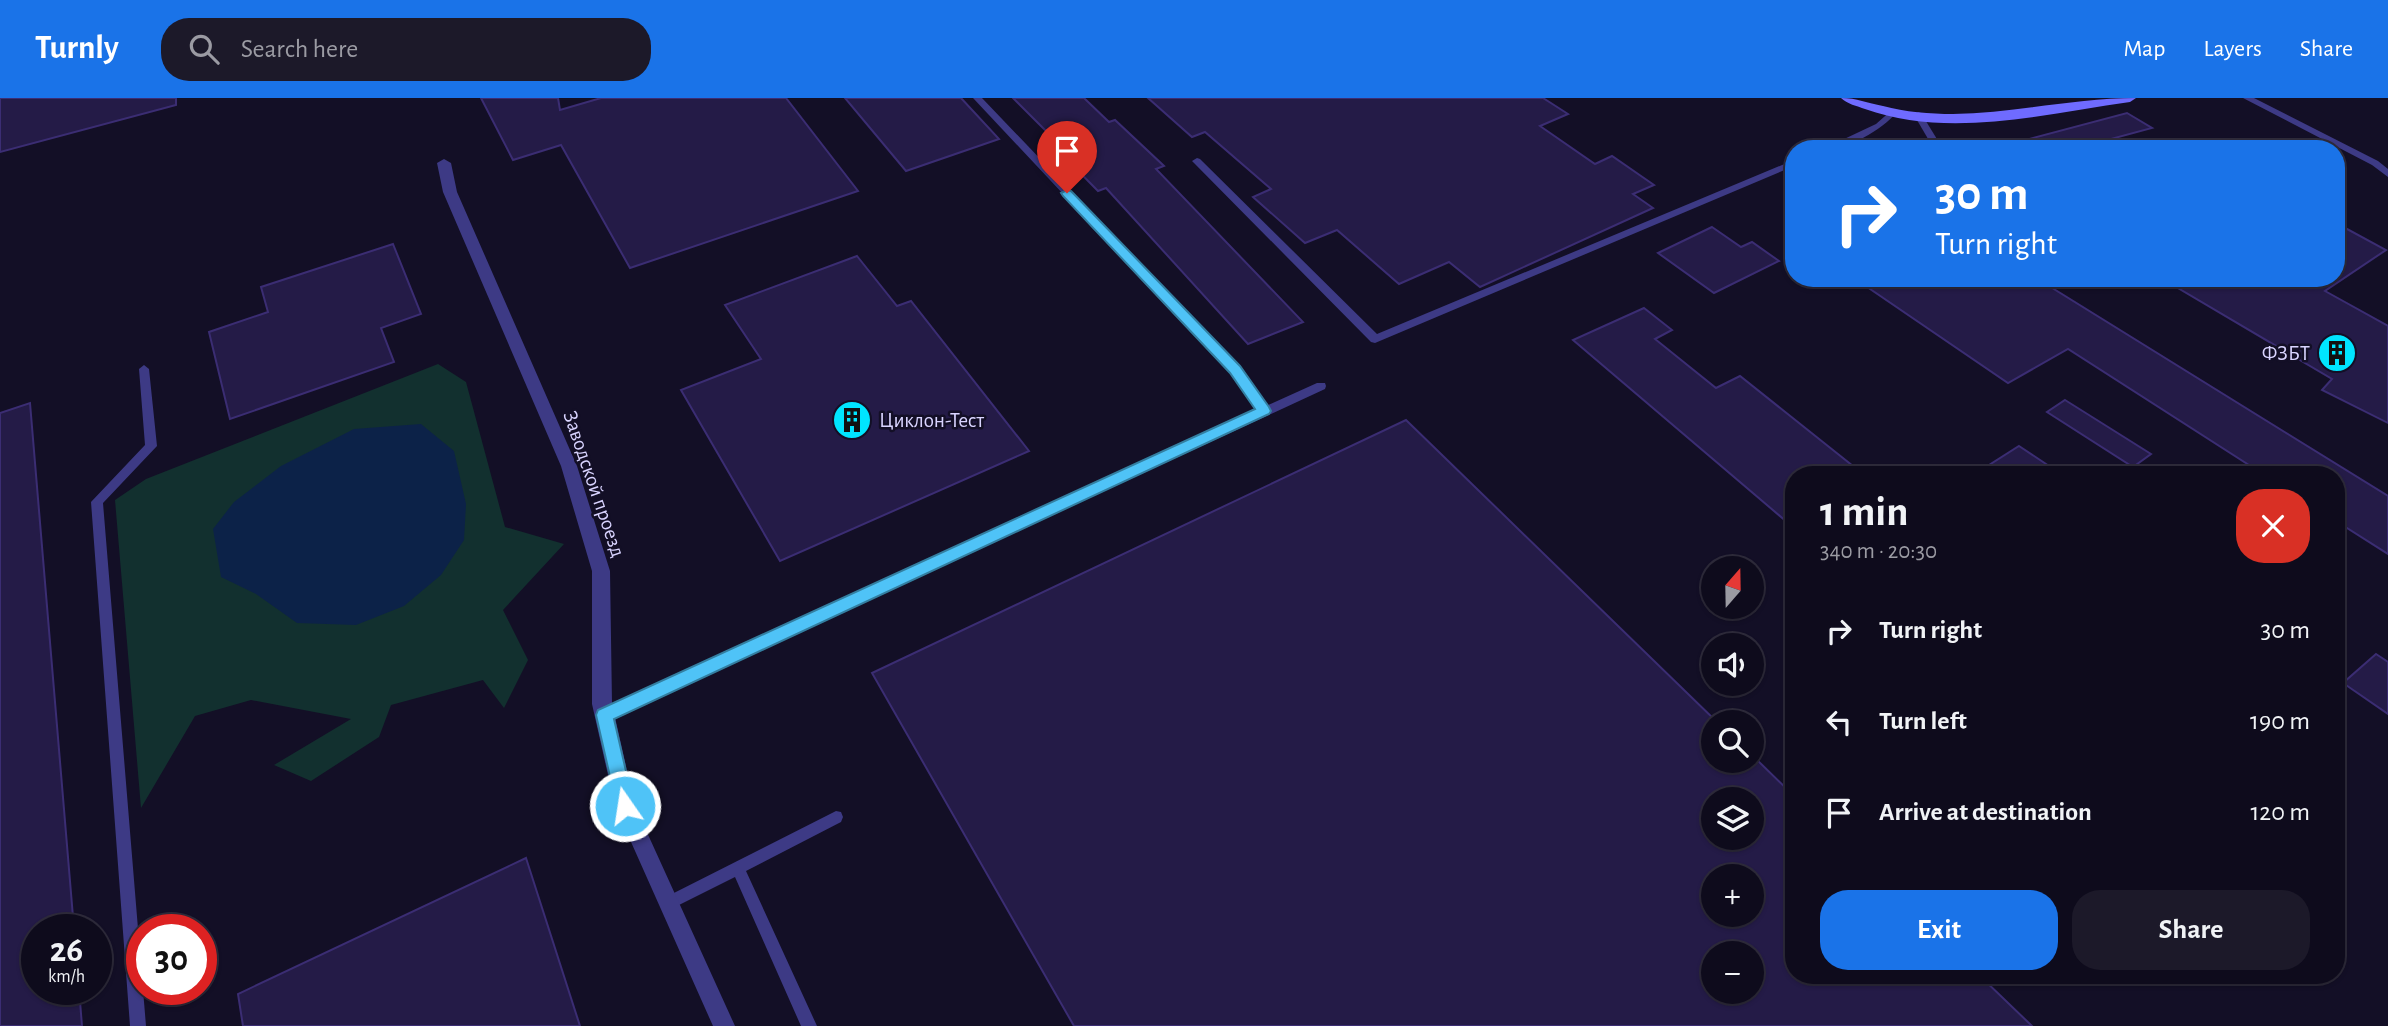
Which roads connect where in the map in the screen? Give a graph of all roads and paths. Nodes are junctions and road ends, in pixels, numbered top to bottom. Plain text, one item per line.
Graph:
1 (977, 98) edge
2 (1847, 98) edge
3 (2130, 98) edge
4 (2247, 98) edge
5 (2089, 100) edge
6 (1893, 112) junction
7 (1918, 115) junction
8 (1847, 140) edge
9 (1933, 140) edge
10 (2330, 140) edge
11 (2345, 148) edge
12 (1196, 161) dead end
13 (444, 163) dead end
14 (1785, 167) edge
15 (2388, 174) edge
16 (144, 369) dead end
17 (1321, 386) dead end
18 (1264, 411) junction
19 (605, 715) junction
20 (836, 817) dead end
21 (738, 868) junction
22 (669, 903) junction
23 (723, 1024) edge
24 (138, 1026) edge
25 (809, 1026) edge

1 - 18 lane
2 - 6 street
3 - 5 street
4 - 10 lane
5 - 7 street
6 - 7 street
6 - 8 lane
7 - 9 lane
11 - 15 lane
12 - 14 lane
13 - 19 street, Заводской проезд
16 - 24 lane
17 - 18 lane
18 - 19 lane
19 - 22 street, Заводской проезд
20 - 21 lane
21 - 22 lane
21 - 25 lane
22 - 23 street, Заводской проезд

